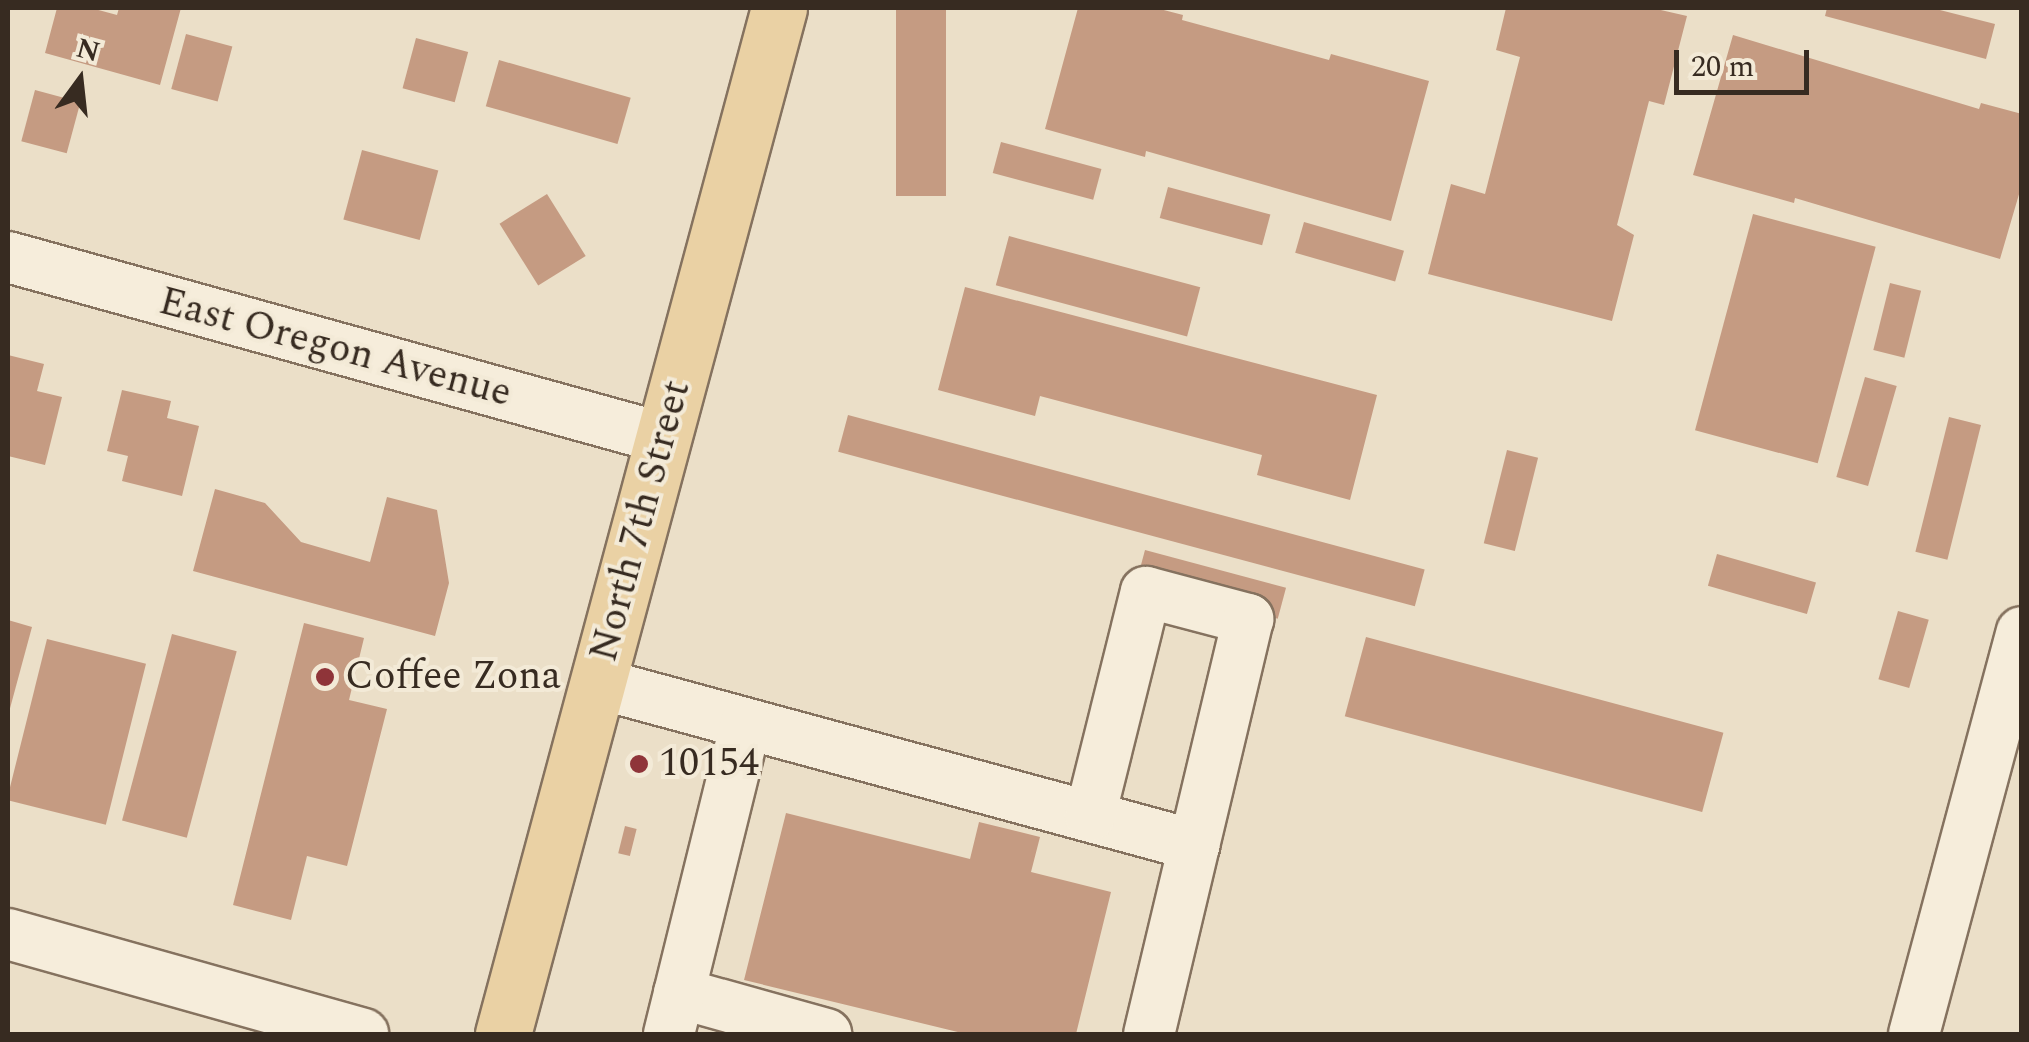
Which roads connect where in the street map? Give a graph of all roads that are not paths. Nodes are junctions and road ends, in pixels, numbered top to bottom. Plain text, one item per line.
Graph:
1 (779, 8) edge
2 (8, 257) edge
3 (662, 438) junction
4 (2022, 632) edge
5 (597, 683) junction
6 (746, 724) junction
7 (1090, 816) junction
8 (1194, 845) junction
9 (8, 934) edge
10 (674, 1014) edge
11 (288, 1025) edge
12 (363, 1034) edge
13 (503, 1034) edge
14 (826, 1034) edge
15 (1149, 1034) edge
16 (1914, 1034) edge

1 - 3 main road, North 7th Street
2 - 3 street, East Oregon Avenue
3 - 5 main road, North 7th Street
4 - 16 street
5 - 6 street
5 - 13 main road, North 7th Street
6 - 7 street
6 - 10 street
7 - 8 street
7 - 8 street
8 - 15 street
9 - 11 street
10 - 14 street
11 - 12 street

